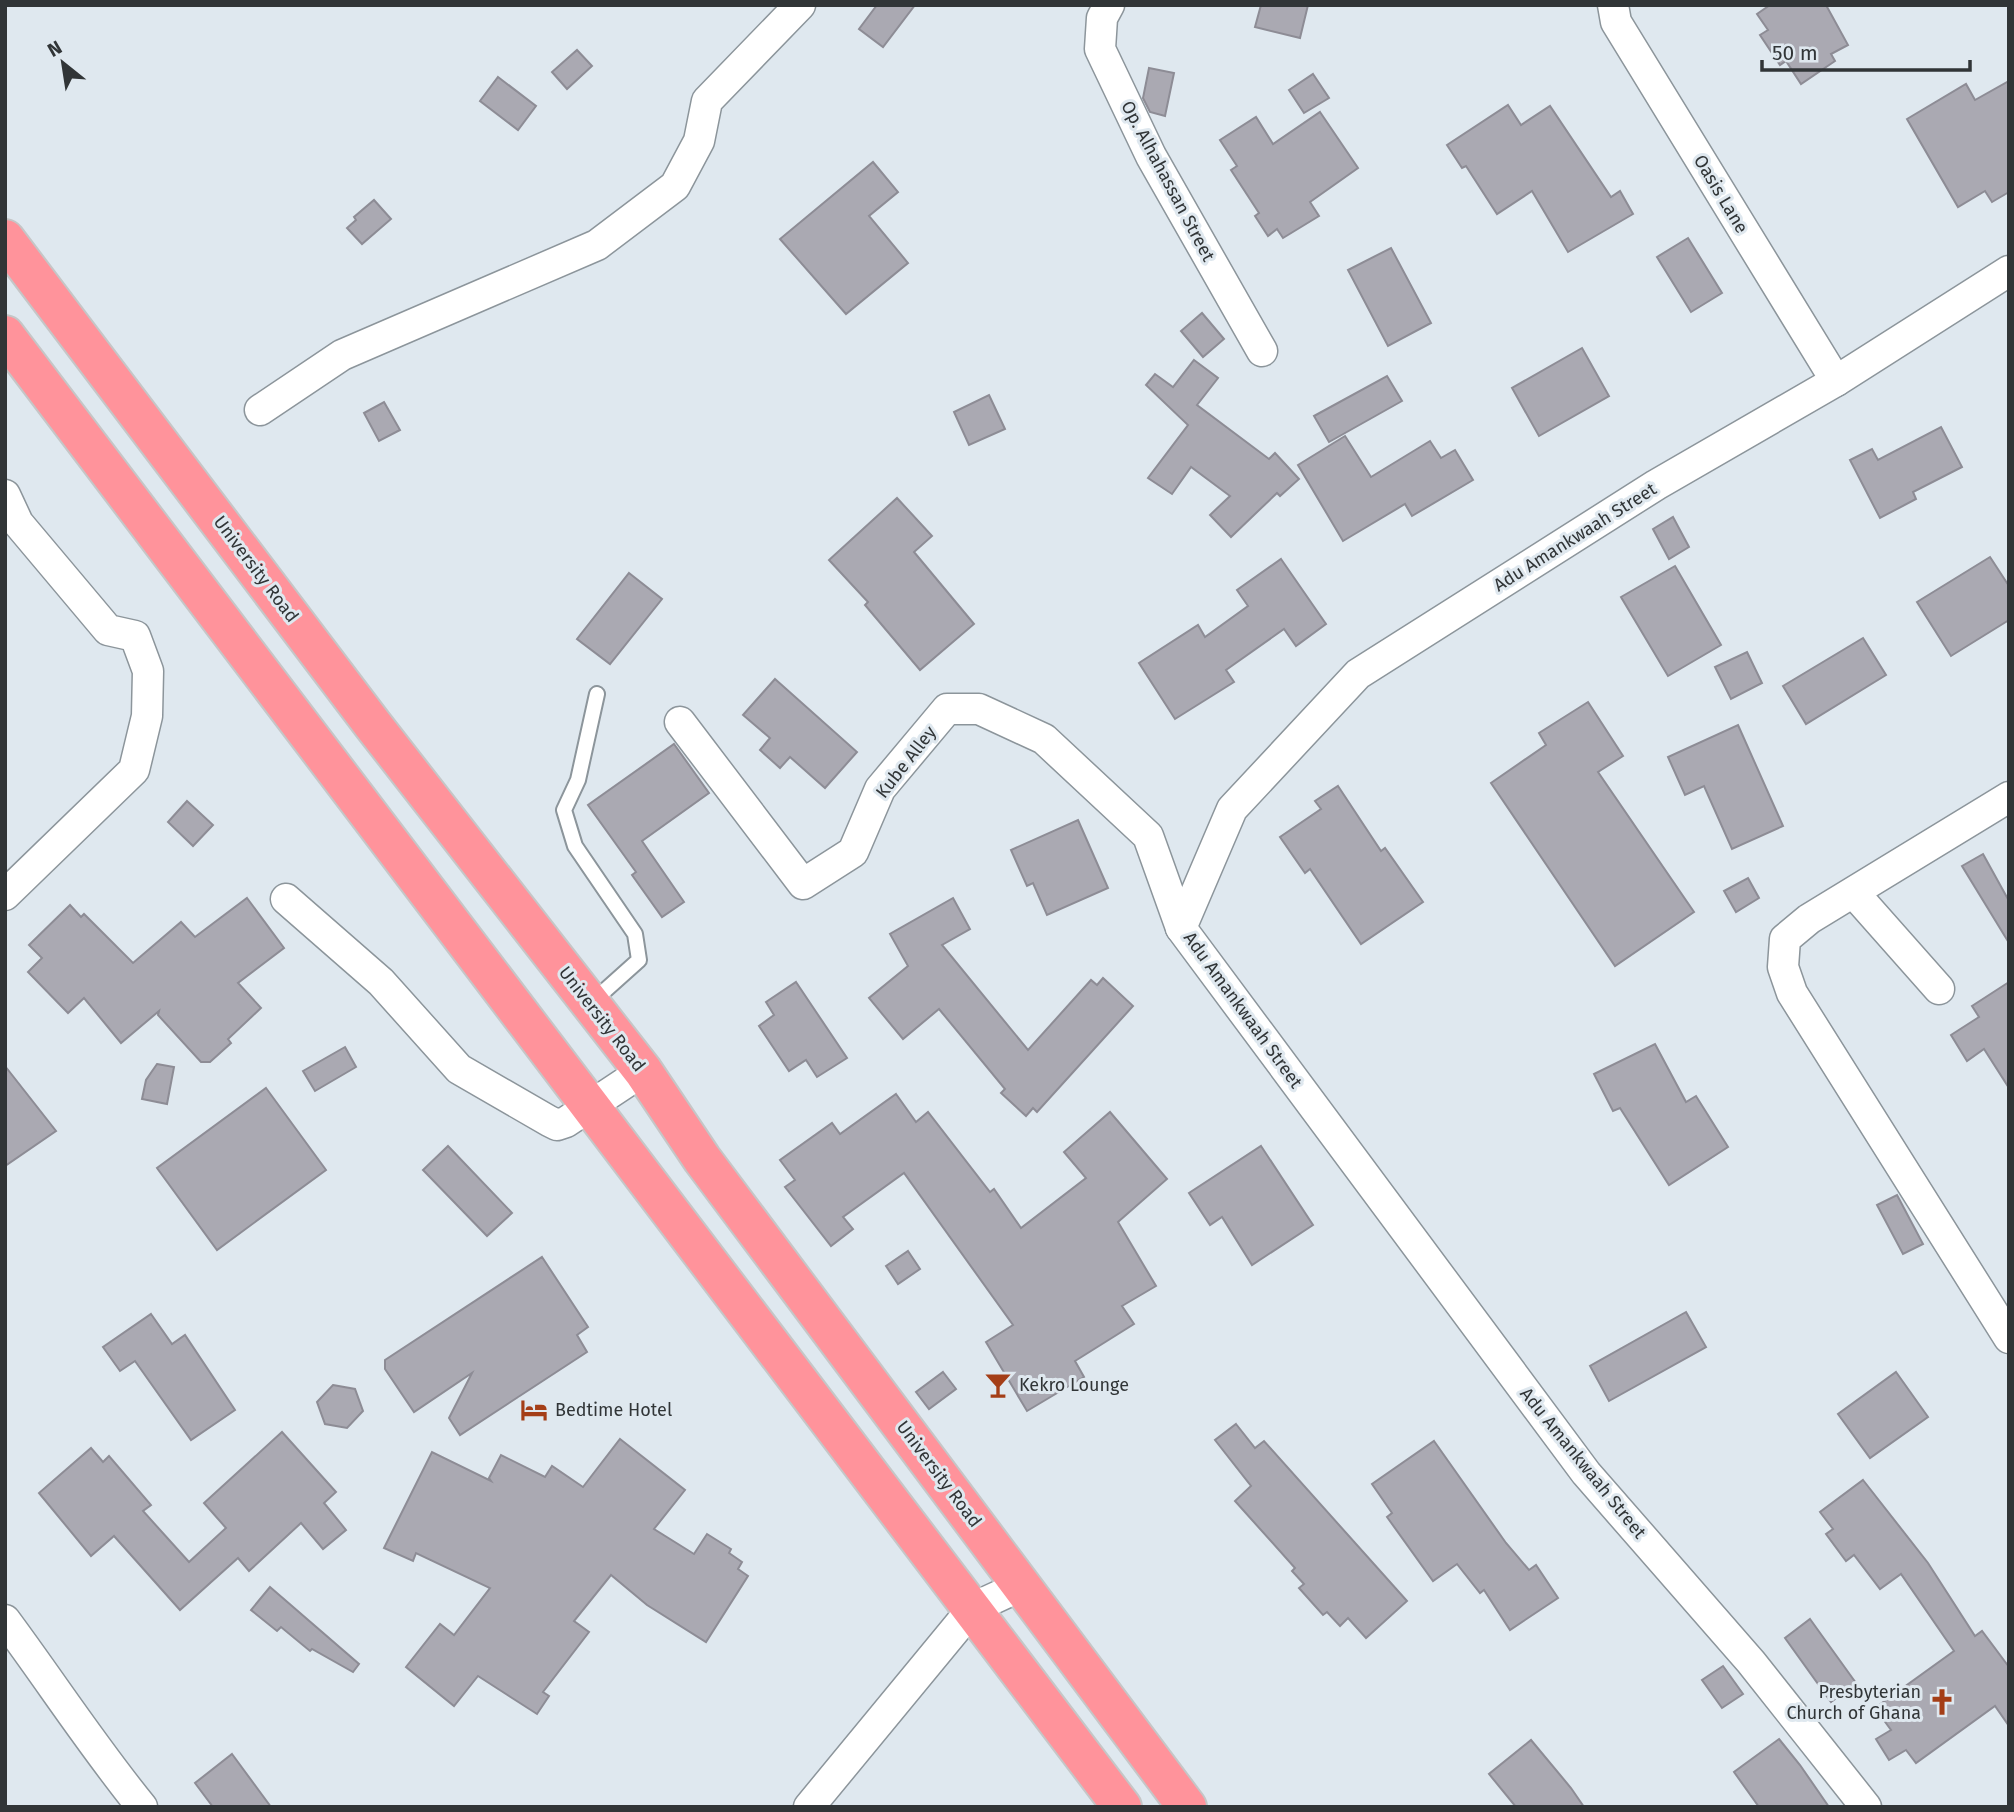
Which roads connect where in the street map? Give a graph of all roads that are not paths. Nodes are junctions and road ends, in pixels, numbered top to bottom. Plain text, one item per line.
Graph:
1 (800, 5) edge
2 (1109, 5) edge
3 (1613, 5) edge
4 (5, 239) edge
5 (2009, 271) edge
6 (5, 335) edge
7 (1262, 351) dead end
8 (1836, 381) junction
9 (260, 410) dead end
10 (5, 495) edge
11 (597, 694) dead end
12 (680, 722) dead end
13 (2009, 797) edge
14 (1854, 893) junction
15 (5, 895) edge
16 (286, 899) dead end
17 (1181, 928) junction
18 (1939, 989) dead end
19 (590, 1004) junction
20 (643, 1071) junction
21 (592, 1107) junction
22 (2009, 1338) edge
23 (1023, 1585) junction
24 (973, 1608) junction
25 (5, 1620) edge
26 (142, 1807) edge
27 (809, 1807) edge
28 (1122, 1807) edge
29 (1187, 1807) edge
30 (1866, 1807) edge

1 - 9 street
2 - 7 street, Op. Alhahassan Street
3 - 8 street, Oasis Lane
4 - 19 highway, University Road
5 - 8 street, Adu Amankwaah Street
6 - 21 highway
8 - 17 street, Adu Amankwaah Street
10 - 15 street
11 - 19 lane
12 - 17 street, Kube Alley
13 - 14 street
14 - 18 street
14 - 22 street
16 - 21 street
17 - 30 street, Adu Amankwaah Street
19 - 20 highway, University Road
20 - 21 street
20 - 23 highway, University Road
21 - 24 highway
23 - 24 street
23 - 29 highway, University Road
24 - 27 street
24 - 28 highway
25 - 26 street

